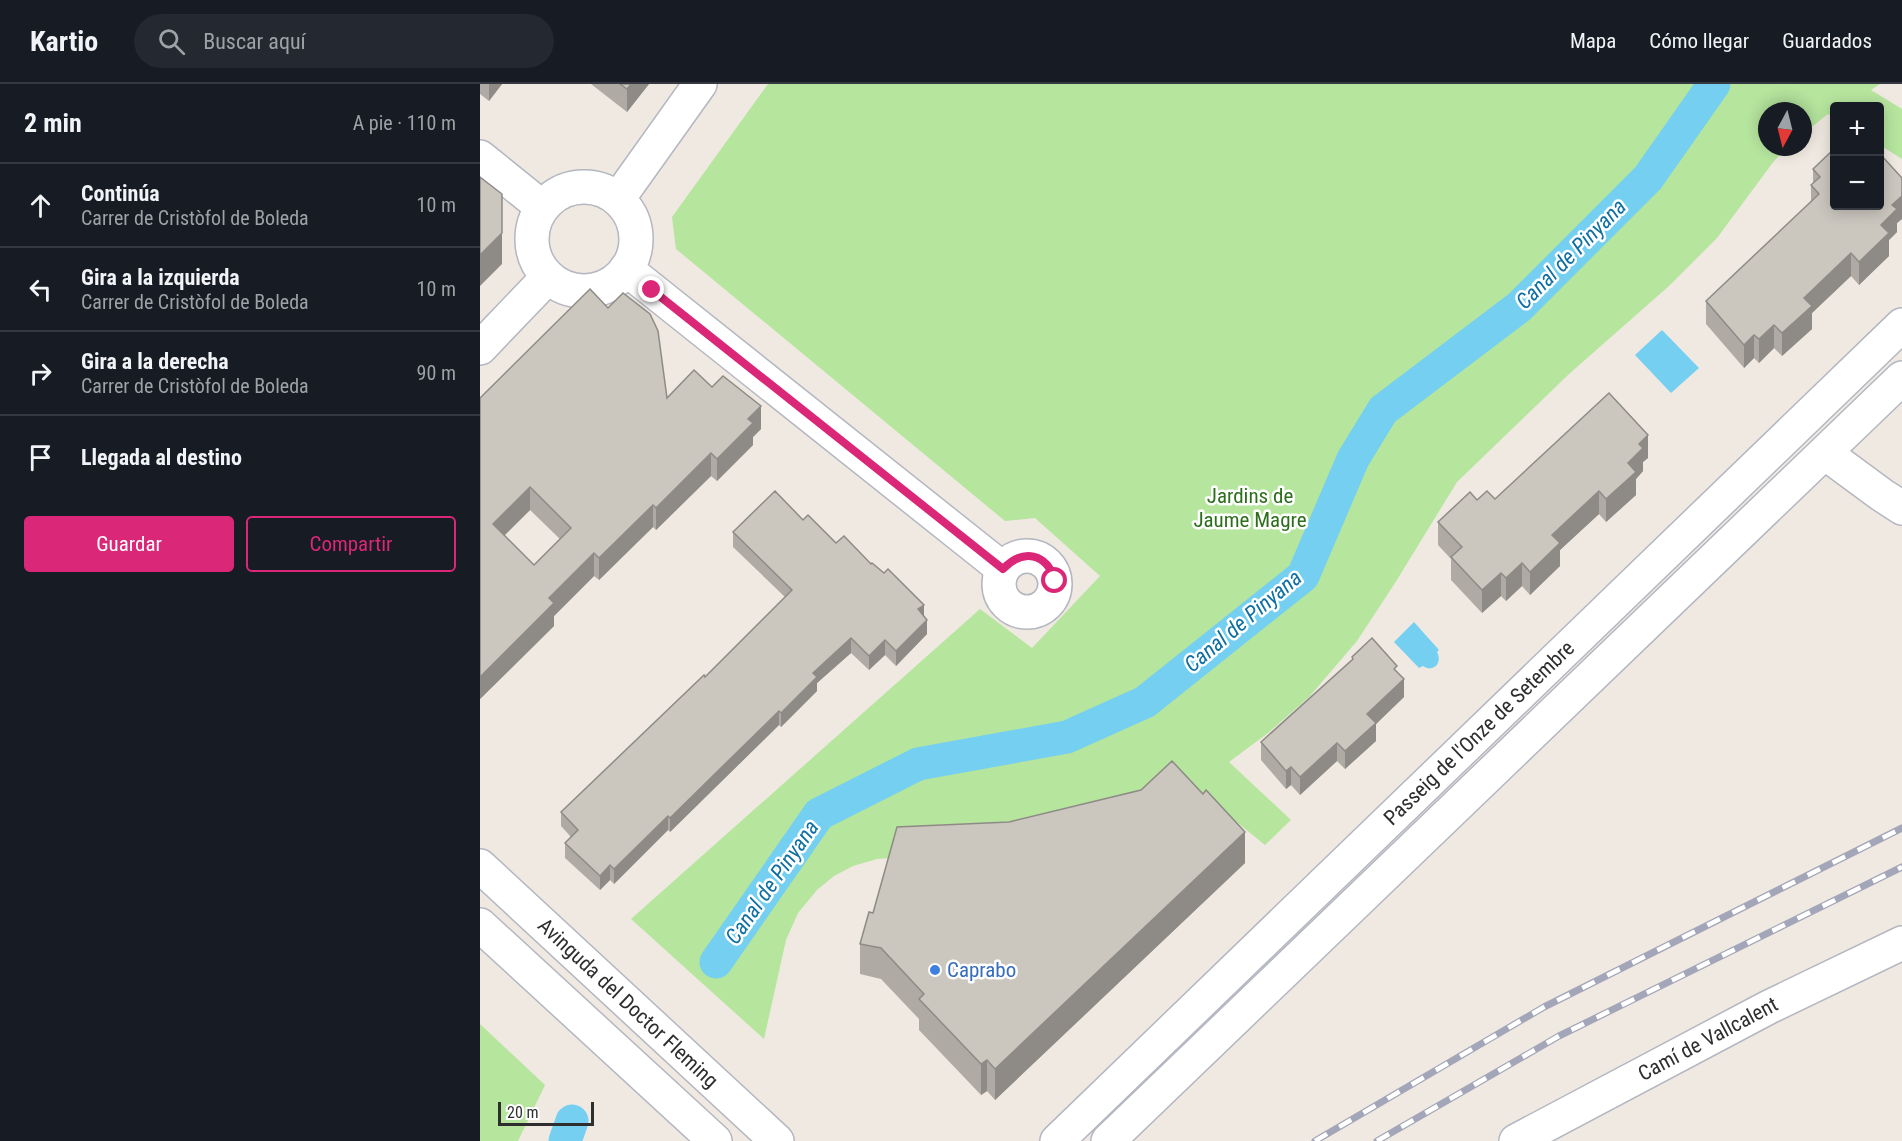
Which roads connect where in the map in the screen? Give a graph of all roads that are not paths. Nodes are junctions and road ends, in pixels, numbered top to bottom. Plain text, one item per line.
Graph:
1 (700, 84) edge
2 (480, 156) edge
3 (618, 199) junction
4 (542, 207) junction
5 (626, 269) junction
6 (548, 277) junction
7 (1902, 325) edge
8 (480, 348) edge
9 (1902, 378) edge
10 (1825, 453) junction
11 (1902, 508) edge
12 (1003, 569) dead end
13 (480, 866) edge
14 (480, 925) edge
15 (1902, 943) edge
16 (715, 1141) edge
17 (777, 1141) edge
18 (1057, 1141) edge
19 (1108, 1141) edge
20 (1516, 1141) edge

1 - 3 street
2 - 4 street
3 - 4 street
3 - 5 street
4 - 6 street
5 - 6 street
5 - 12 street
6 - 8 street
7 - 18 street, Passeig de l'Onze de Setembre
9 - 10 street, Passeig de l'Onze de Setembre
10 - 11 street
10 - 19 street, Passeig de l'Onze de Setembre
13 - 17 street, Avinguda del Doctor Fleming
14 - 16 street, Avinguda del Doctor Fleming
15 - 20 street, Camí de Vallcalent

